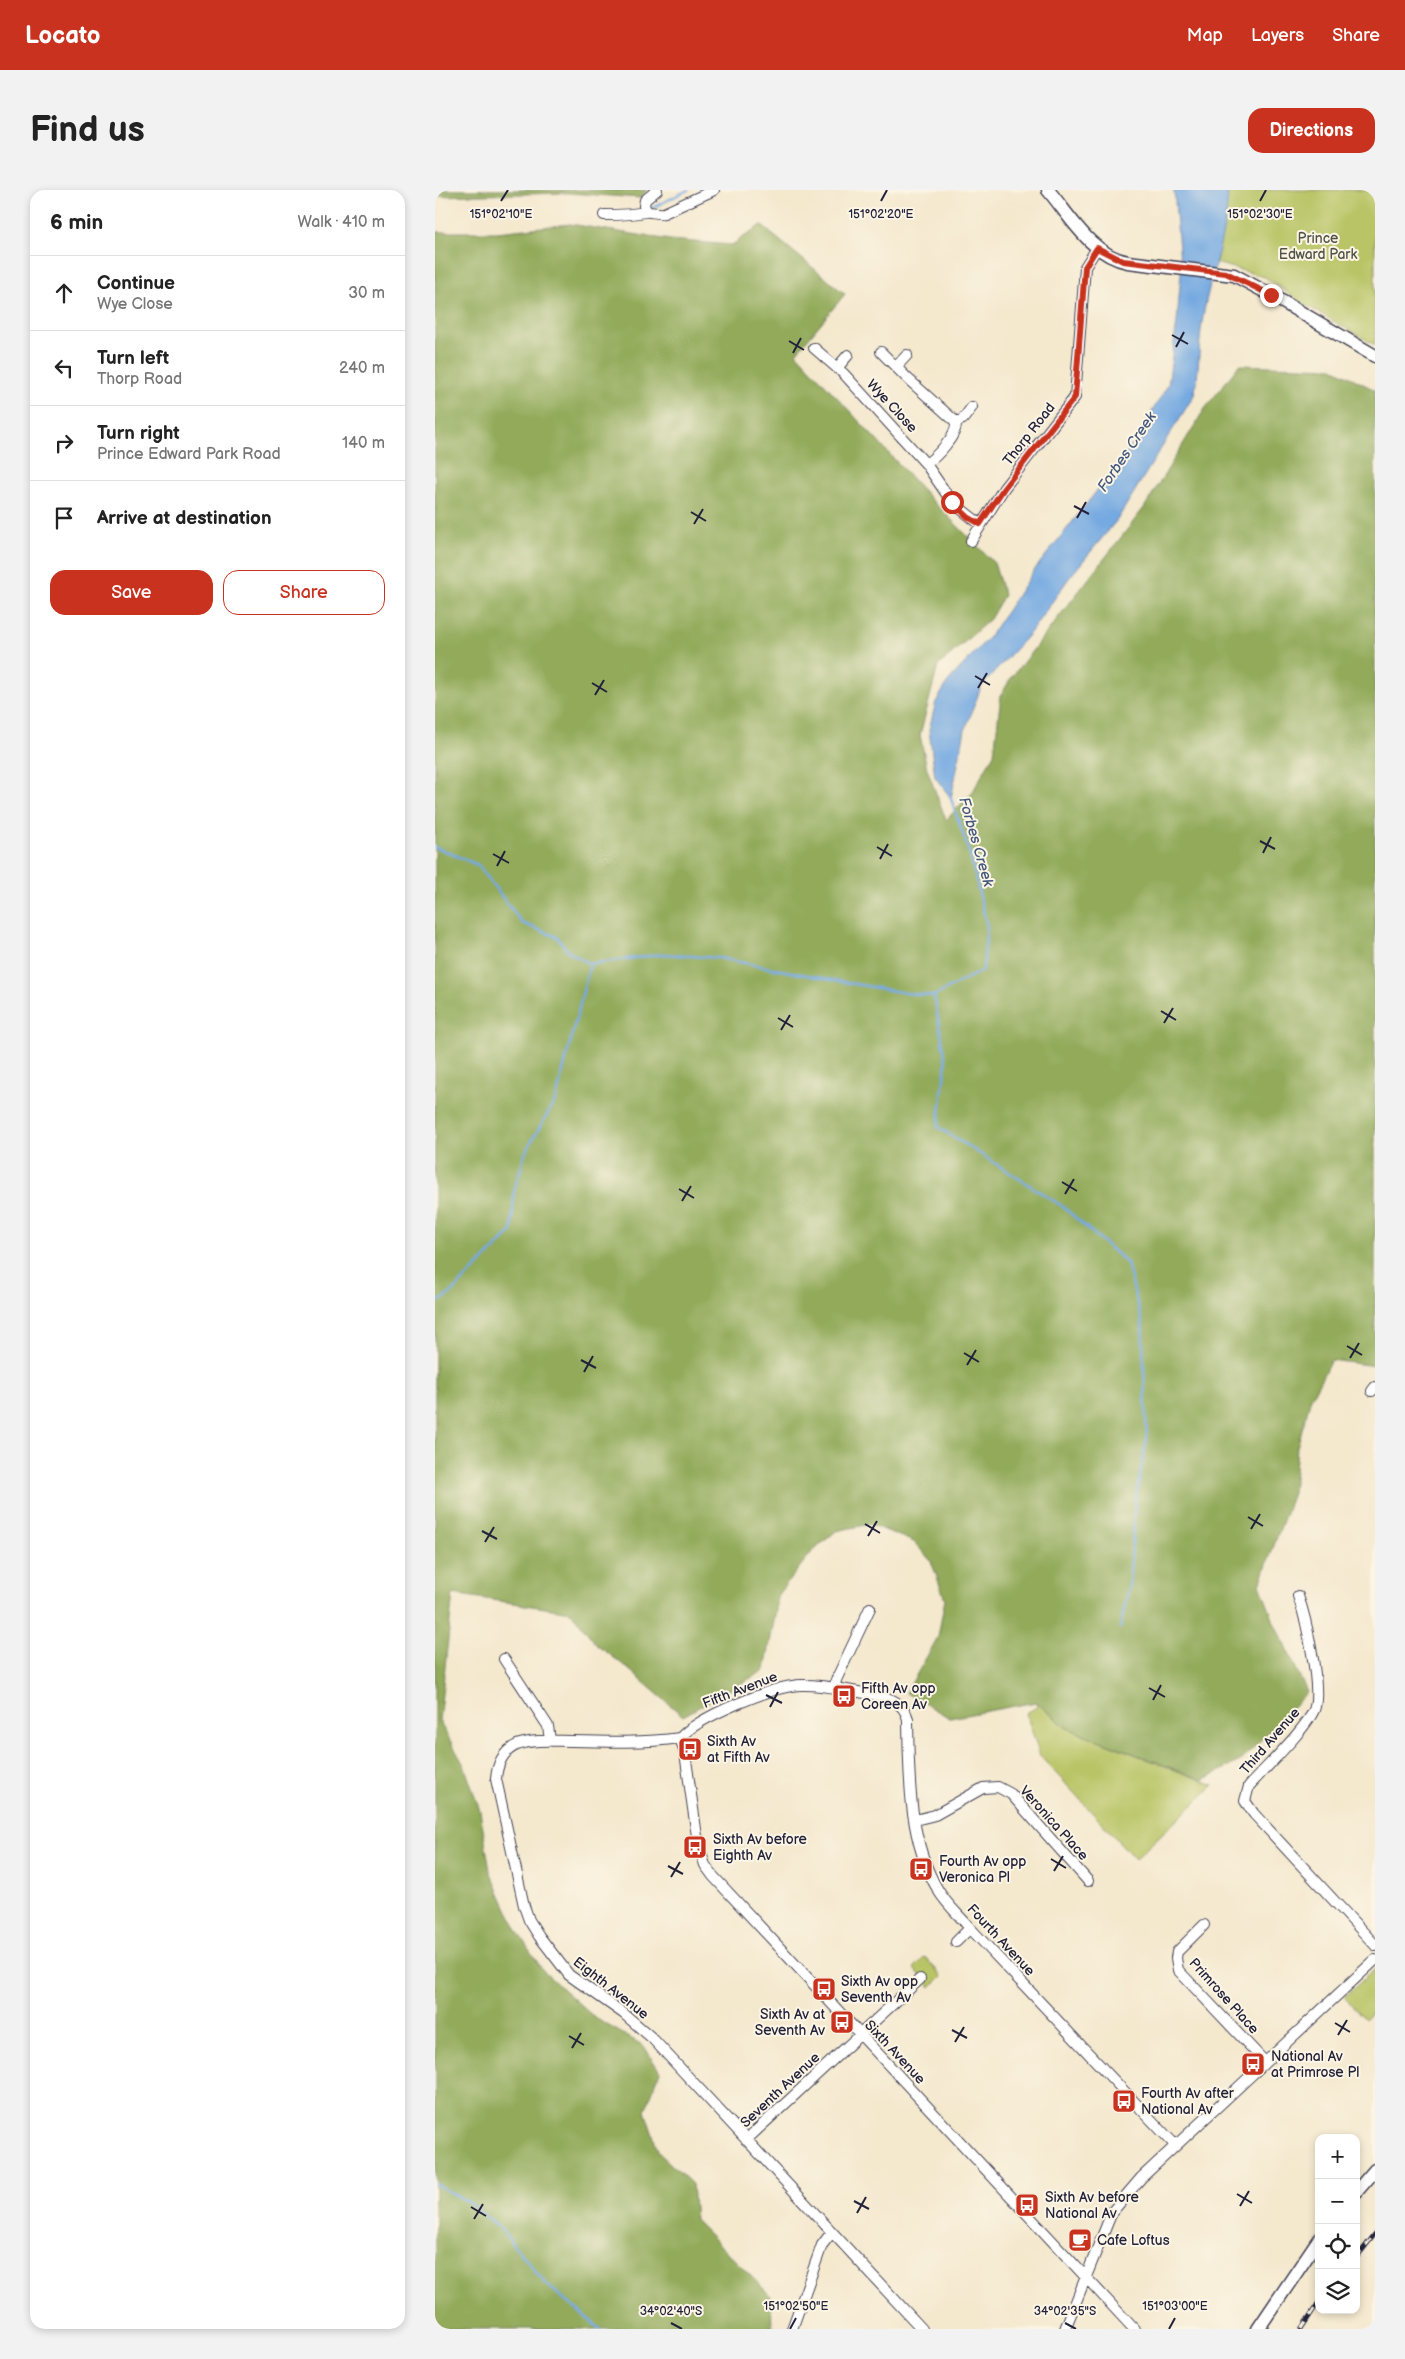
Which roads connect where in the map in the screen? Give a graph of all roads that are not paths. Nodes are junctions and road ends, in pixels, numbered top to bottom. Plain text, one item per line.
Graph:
1 (657, 190) edge
2 (715, 190) edge
3 (1048, 190) edge
4 (647, 212) junction
5 (604, 215) dead end
6 (1097, 248) junction
7 (814, 348) dead end
8 (881, 352) dead end
9 (848, 355) dead end
10 (907, 355) dead end
11 (1375, 356) edge
12 (896, 367) junction
13 (837, 368) junction
14 (972, 407) dead end
15 (956, 422) junction
16 (926, 464) junction
17 (980, 524) junction
18 (971, 541) dead end
19 (1298, 1596) dead end
20 (870, 1608) dead end
21 (504, 1659) dead end
22 (835, 1688) junction
23 (903, 1707) joint
24 (680, 1738) junction
25 (550, 1740) junction
26 (915, 1820) junction
27 (1088, 1881) dead end
28 (1204, 1925) dead end
29 (970, 1928) junction
30 (956, 1942) dead end
31 (1375, 1946) edge
32 (1375, 1960) edge
33 (920, 1979) dead end
34 (860, 2034) junction
35 (1265, 2062) junction
36 (746, 2140) junction
37 (1175, 2145) junction
38 (1375, 2170) edge
39 (1360, 2187) edge
40 (832, 2232) junction
41 (1315, 2245) edge
42 (1085, 2277) junction
43 (792, 2329) edge
44 (922, 2329) edge
45 (1065, 2329) edge
46 (1134, 2329) edge
47 (1258, 2329) edge

1 - 4 street
2 - 4 street
3 - 6 street
4 - 5 street
6 - 11 street
6 - 17 street, Thorp Road
7 - 13 street, Wye Close
8 - 12 street
9 - 13 street
10 - 12 street
12 - 15 street
13 - 16 street, Wye Close
14 - 15 street
15 - 16 street
16 - 17 street, Wye Close
17 - 18 street, Thorp Road
19 - 31 street, Third Avenue
20 - 22 street
21 - 25 street
22 - 23 street, Fifth Avenue
22 - 24 street, Fifth Avenue
23 - 26 street, Fourth Avenue
24 - 25 street, Eighth Avenue
24 - 34 street, Sixth Avenue
25 - 36 street, Eighth Avenue
26 - 27 street, Veronica Place
26 - 29 street, Fourth Avenue
28 - 35 street, Primrose Place
29 - 30 street
29 - 37 street, Fourth Avenue
32 - 35 street
33 - 34 street, Seventh Avenue
34 - 36 street, Seventh Avenue
34 - 42 street, Sixth Avenue
35 - 37 street
36 - 40 street, Eighth Avenue
37 - 42 street
38 - 39 street
40 - 43 street
40 - 44 street, Eighth Avenue
41 - 47 street
42 - 45 street
42 - 46 street, Sixth Avenue

